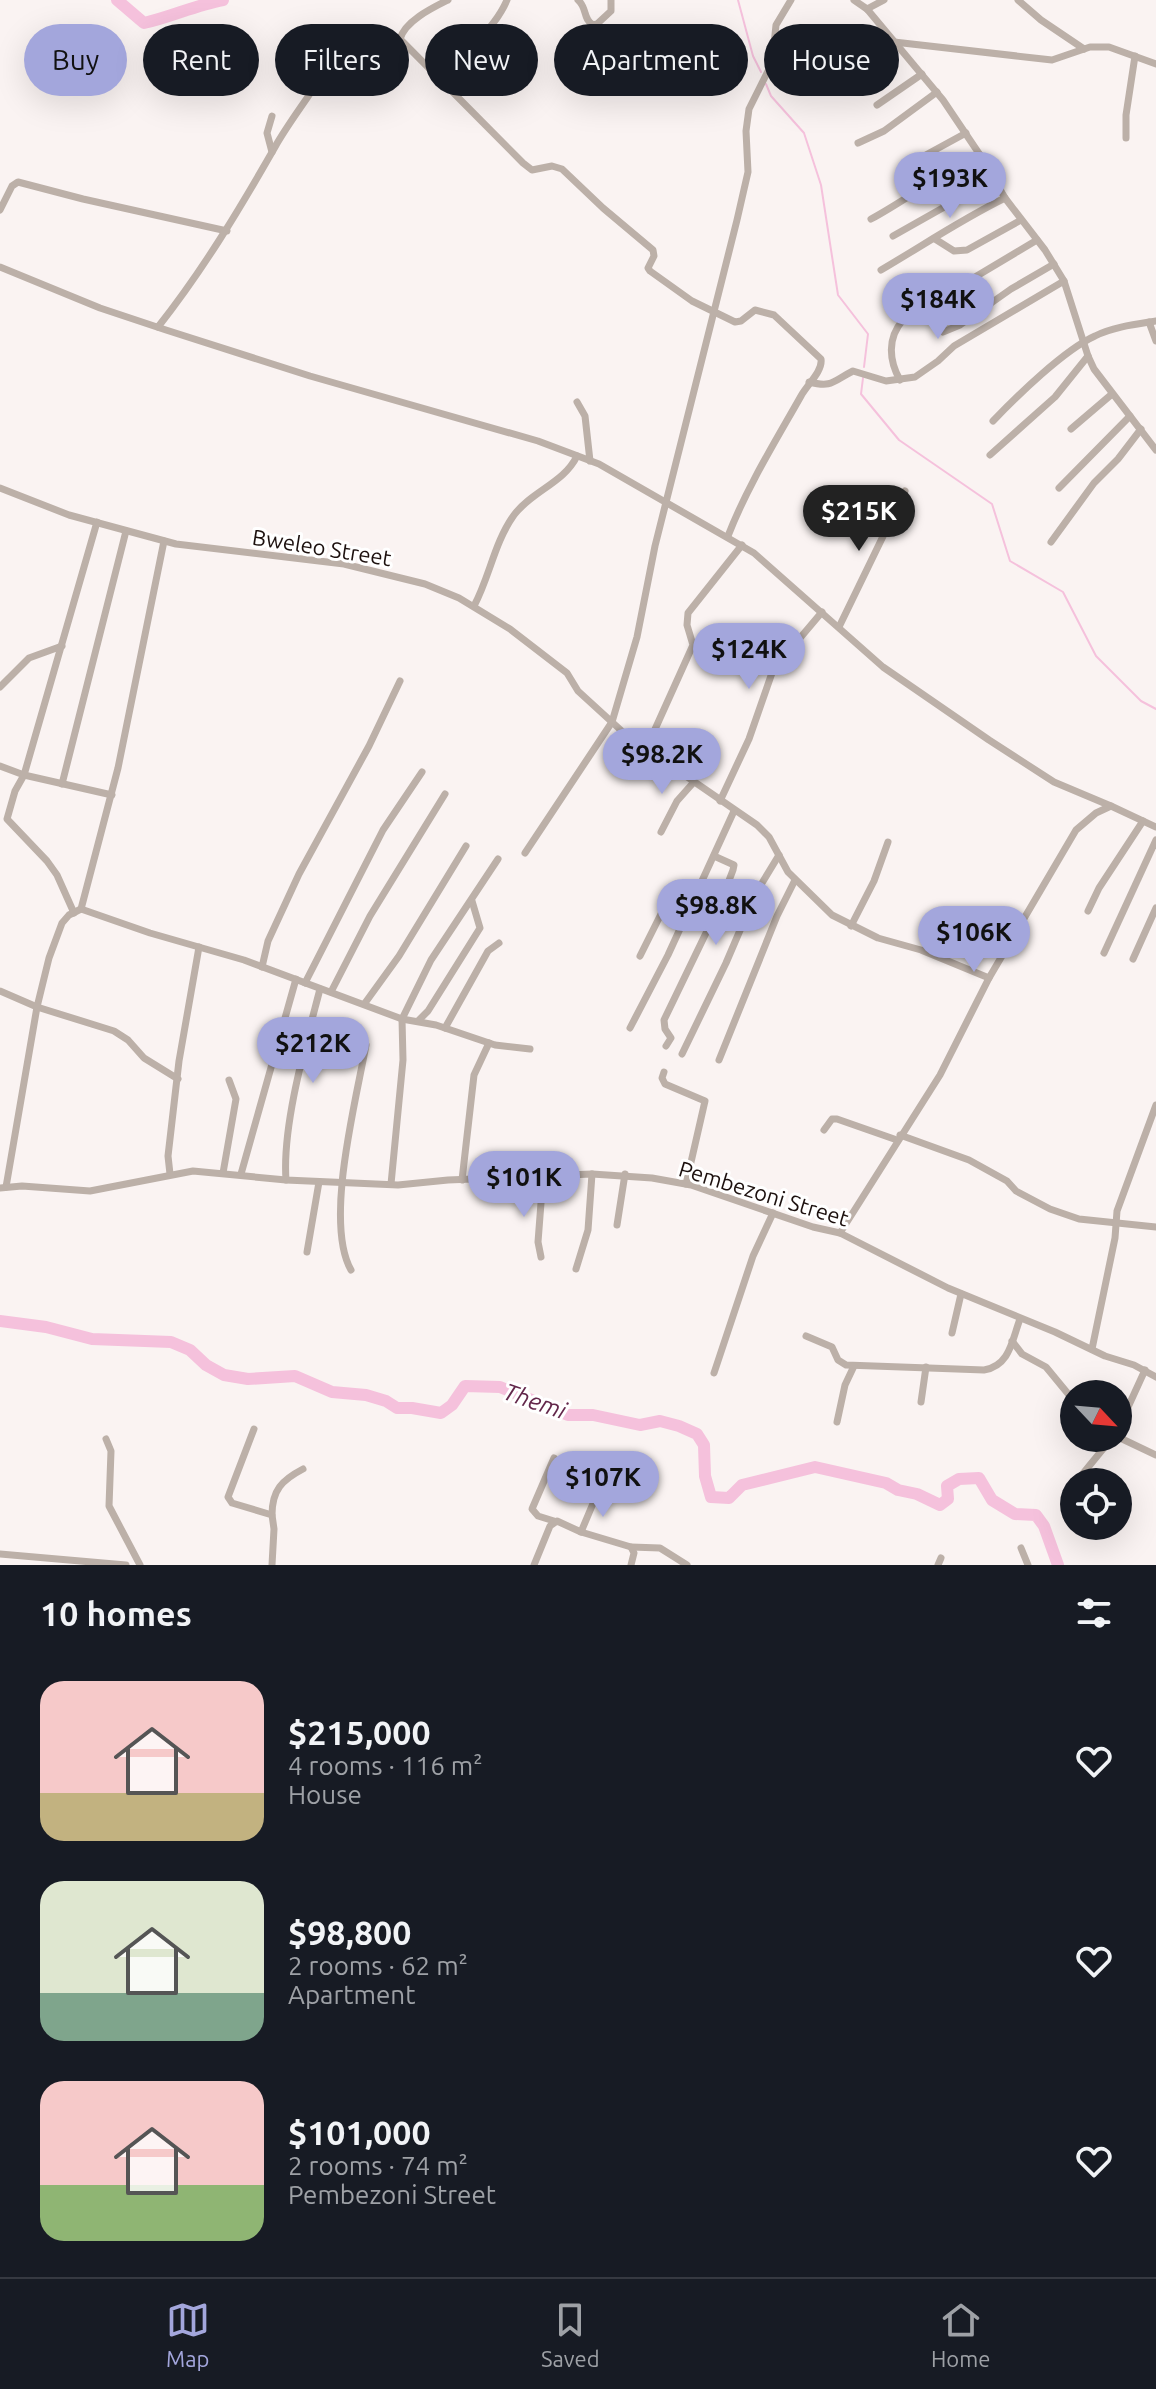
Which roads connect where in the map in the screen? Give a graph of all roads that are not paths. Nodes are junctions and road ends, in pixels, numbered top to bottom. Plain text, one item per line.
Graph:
1 (448, 0) edge
2 (507, 0) edge
3 (578, 0) edge
4 (611, 0) edge
5 (791, 0) edge
6 (854, 0) edge
7 (884, 0) edge
8 (1018, 0) edge
9 (867, 9) junction
10 (490, 24) edge
11 (879, 24) edge
12 (899, 43) edge
13 (899, 48) edge
14 (1084, 49) junction
15 (1135, 56) junction
16 (1156, 64) edge
17 (425, 65) edge
18 (922, 74) junction
19 (937, 92) junction
20 (308, 96) edge
21 (456, 96) edge
22 (877, 105) dead end
23 (272, 116) dead end
24 (966, 133) junction
25 (1126, 138) dead end
26 (858, 143) dead end
27 (272, 152) junction
28 (980, 155) junction
29 (902, 168) dead end
30 (994, 179) junction
31 (1005, 198) junction
32 (0, 210) edge
33 (871, 219) dead end
34 (1021, 220) junction
35 (227, 231) junction
36 (893, 236) dead end
37 (935, 239) junction
38 (1037, 240) junction
39 (1054, 264) junction
40 (0, 267) edge
41 (881, 270) dead end
42 (1064, 281) junction
43 (713, 312) junction
44 (1153, 321) edge
45 (158, 327) junction
46 (943, 332) dead end
47 (1156, 341) edge
48 (1084, 342) junction
49 (1088, 356) junction
50 (900, 380) junction
51 (809, 382) junction
52 (1112, 394) junction
53 (577, 402) dead end
54 (1130, 416) junction
55 (993, 421) dead end
56 (1071, 429) dead end
57 (1141, 429) junction
58 (1156, 450) edge
59 (990, 455) dead end
60 (577, 456) junction
61 (590, 461) junction
62 (1059, 488) dead end
63 (3, 490) edge
64 (905, 491) dead end
65 (0, 501) edge
66 (667, 503) junction
67 (97, 522) junction
68 (126, 531) junction
69 (728, 536) junction
70 (164, 541) junction
71 (1051, 542) dead end
72 (742, 545) junction
73 (474, 606) junction
74 (822, 612) junction
75 (839, 627) junction
76 (62, 646) junction
77 (400, 681) dead end
78 (0, 687) edge
79 (612, 722) junction
80 (647, 747) junction
81 (0, 766) edge
82 (422, 772) dead end
83 (24, 775) junction
84 (693, 783) junction
85 (62, 784) junction
86 (445, 794) dead end
87 (112, 795) junction
88 (720, 801) junction
89 (1111, 806) junction
90 (0, 808) edge
91 (734, 811) junction
92 (7, 819) junction
93 (1143, 821) junction
94 (1156, 827) edge
95 (661, 832) dead end
96 (1156, 840) edge
97 (888, 842) dead end
98 (466, 846) dead end
99 (525, 853) dead end
100 (779, 855) junction
101 (714, 856) junction
102 (498, 859) dead end
103 (795, 880) junction
104 (698, 889) junction
105 (472, 901) junction
106 (1156, 908) edge
107 (78, 911) junction
108 (1088, 911) dead end
109 (851, 926) junction
110 (499, 943) dead end
111 (199, 947) junction
112 (1104, 953) dead end
113 (640, 956) dead end
114 (1133, 959) dead end
115 (262, 967) junction
116 (989, 978) junction
117 (296, 979) junction
118 (305, 983) junction
119 (320, 989) junction
120 (0, 991) edge
121 (331, 992) junction
122 (365, 1003) junction
123 (37, 1007) junction
124 (402, 1019) junction
125 (418, 1021) junction
126 (445, 1028) junction
127 (630, 1028) dead end
128 (489, 1043) junction
129 (366, 1045) dead end
130 (666, 1046) dead end
131 (530, 1049) dead end
132 (682, 1054) dead end
133 (719, 1060) dead end
134 (664, 1072) dead end
135 (178, 1079) junction
136 (229, 1080) dead end
137 (1156, 1105) edge
138 (824, 1130) dead end
139 (899, 1138) junction
140 (223, 1173) junction
141 (170, 1174) junction
142 (241, 1174) junction
143 (592, 1174) junction
144 (625, 1174) junction
145 (543, 1177) junction
146 (286, 1180) junction
147 (462, 1180) junction
148 (319, 1182) junction
149 (343, 1183) junction
150 (391, 1184) junction
151 (686, 1184) junction
152 (3, 1187) edge
153 (773, 1213) junction
154 (1116, 1223) junction
155 (617, 1225) dead end
156 (1156, 1227) edge
157 (840, 1233) junction
158 (307, 1252) dead end
159 (541, 1257) dead end
160 (576, 1269) dead end
161 (351, 1270) dead end
162 (961, 1294) junction
163 (1020, 1319) junction
164 (952, 1333) dead end
165 (806, 1336) dead end
166 (1012, 1341) junction
167 (1092, 1349) junction
168 (854, 1366) junction
169 (926, 1367) junction
170 (1145, 1370) junction
171 (714, 1373) dead end
172 (1156, 1377) edge
173 (1060, 1384) edge
174 (1132, 1398) edge
175 (921, 1402) dead end
176 (837, 1422) dead end
177 (254, 1429) dead end
178 (106, 1439) dead end
179 (1132, 1444) edge
180 (1101, 1452) edge
181 (1156, 1455) edge
182 (554, 1458) dead end
183 (1088, 1468) edge
184 (303, 1469) dead end
185 (597, 1494) dead end
186 (272, 1515) junction
187 (554, 1521) junction
188 (581, 1532) junction
189 (631, 1547) junction
190 (1021, 1548) dead end
191 (0, 1554) edge
192 (58, 1562) edge
193 (126, 1565) edge
194 (140, 1565) edge
195 (272, 1565) edge
196 (534, 1565) edge
197 (631, 1565) edge
198 (687, 1565) edge
199 (1028, 1565) edge

1 - 17 street
2 - 10 street
3 - 4 street
5 - 43 street
6 - 9 street
7 - 9 street
8 - 14 street
9 - 11 street
12 - 14 street
13 - 18 street
14 - 15 street
15 - 16 street
15 - 25 street
18 - 19 street
18 - 22 street
19 - 24 street
19 - 26 street
20 - 27 street
21 - 43 street
23 - 27 street
24 - 28 street
24 - 29 street
27 - 35 street
28 - 30 street
28 - 33 street
30 - 31 street
30 - 36 street
31 - 34 street
31 - 37 street
32 - 35 street
34 - 37 street
34 - 38 street
35 - 45 street
37 - 41 street
38 - 39 street
38 - 50 street
39 - 42 street
39 - 46 street
40 - 45 street
42 - 48 street
42 - 50 street
43 - 51 street
43 - 66 street
44 - 47 street
44 - 48 street
45 - 60 street
48 - 49 street
48 - 55 street
49 - 52 street
49 - 59 street
50 - 51 street
51 - 69 street
52 - 54 street
52 - 56 street
53 - 61 street
54 - 57 street
54 - 62 street
57 - 58 street
57 - 71 street
60 - 61 street
60 - 73 street
61 - 66 street
63 - 65 street
63 - 67 street, Bweleo Street
64 - 75 street
66 - 69 street
66 - 79 street
67 - 68 street, Bweleo Street
67 - 76 street
68 - 70 street, Bweleo Street
68 - 85 street
69 - 72 street
70 - 73 street, Bweleo Street
70 - 87 street
72 - 74 street
72 - 80 street
73 - 79 street, Bweleo Street
74 - 75 street
74 - 88 street
75 - 89 street
76 - 78 street
76 - 83 street
77 - 115 street
79 - 80 street, Bweleo Street
79 - 99 street
80 - 84 street, Bweleo Street
81 - 83 street
82 - 118 street
83 - 85 street
83 - 92 street
84 - 88 street, Bweleo Street
84 - 95 street
85 - 87 street
86 - 121 street
87 - 107 street
88 - 91 street, Bweleo Street
89 - 93 street
89 - 116 street
90 - 92 street
91 - 100 street, Bweleo Street
91 - 101 street
92 - 107 street
93 - 94 street
93 - 108 street
96 - 112 street
97 - 109 street
98 - 122 street
100 - 103 street, Bweleo Street
100 - 132 street
101 - 104 street
101 - 130 street
102 - 105 street
103 - 109 street, Bweleo Street
103 - 133 street
104 - 113 street
104 - 127 street
105 - 124 street
105 - 125 street
106 - 114 street
107 - 111 street
107 - 123 street
109 - 116 street, Bweleo Street
110 - 126 street
111 - 115 street
111 - 135 street
115 - 117 street
116 - 139 street
117 - 118 street
117 - 142 street
118 - 119 street
119 - 121 street
119 - 146 street
120 - 123 street
121 - 122 street
122 - 124 street
123 - 135 street
123 - 152 street
124 - 125 street
124 - 150 street
125 - 126 street
126 - 128 street
128 - 131 street
128 - 147 street
129 - 149 street
134 - 151 street
135 - 141 street
136 - 140 street
137 - 154 street
138 - 139 street
139 - 154 street
139 - 157 street
140 - 141 street, Pembezoni Street
140 - 142 street, Pembezoni Street
141 - 152 street, Pembezoni Street
142 - 146 street, Pembezoni Street
143 - 144 street, Pembezoni Street
143 - 145 street, Pembezoni Street
143 - 160 street
144 - 151 street, Pembezoni Street
144 - 155 street
145 - 147 street, Pembezoni Street
145 - 159 street
146 - 148 street, Pembezoni Street
147 - 150 street, Pembezoni Street
148 - 149 street, Pembezoni Street
148 - 158 street
149 - 150 street, Pembezoni Street
149 - 161 street
151 - 153 street, Pembezoni Street
153 - 157 street, Pembezoni Street
153 - 171 street
154 - 156 street
154 - 167 street
157 - 162 street, Pembezoni Street
162 - 163 street, Pembezoni Street
162 - 164 street
163 - 166 street
163 - 167 street, Pembezoni Street
165 - 168 street
166 - 169 street
166 - 173 street
167 - 170 street, Pembezoni Street
168 - 169 street
168 - 176 street
169 - 175 street
170 - 172 street, Pembezoni Street
170 - 174 street
177 - 186 street
178 - 194 street
179 - 181 street
180 - 183 street
182 - 187 street
184 - 186 street
185 - 188 street
186 - 195 street
187 - 188 street
187 - 196 street
188 - 189 street
189 - 197 street
189 - 198 street
190 - 199 street
191 - 192 street
192 - 193 street

